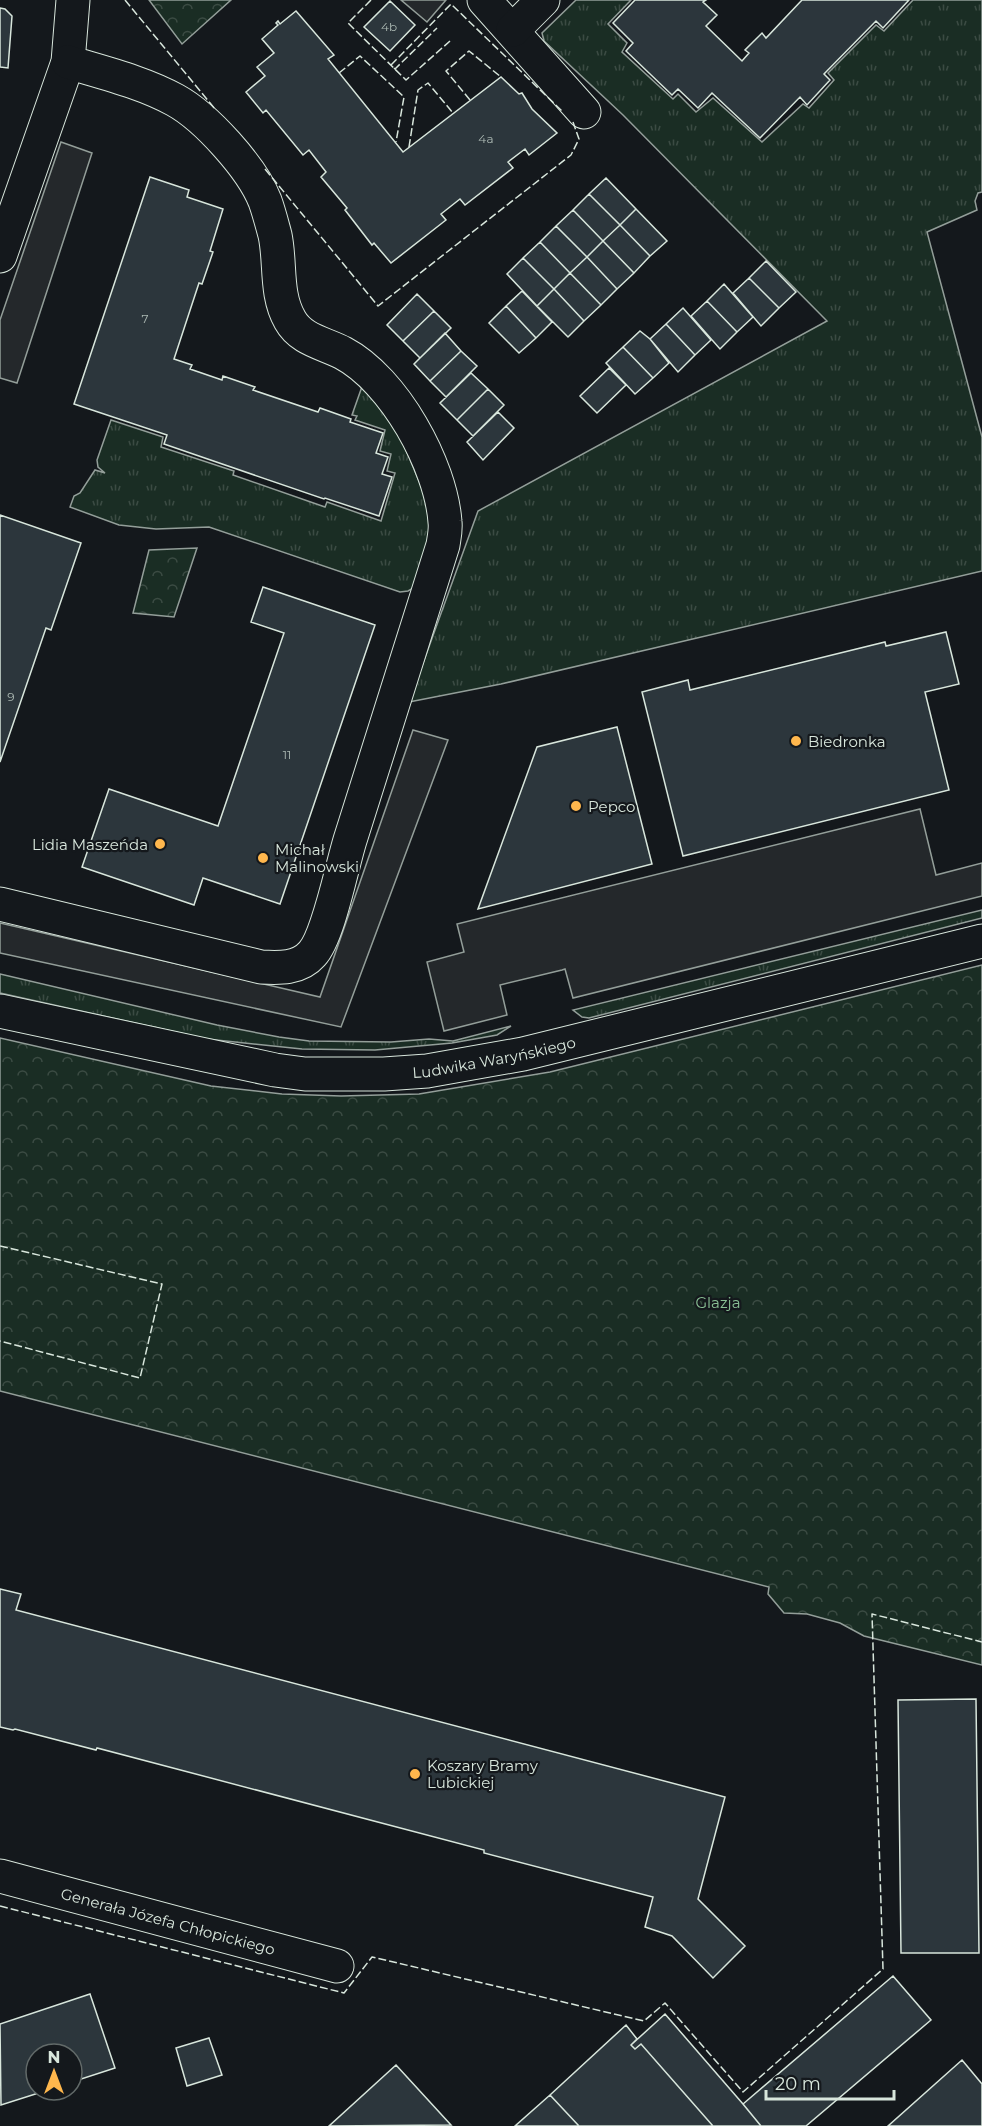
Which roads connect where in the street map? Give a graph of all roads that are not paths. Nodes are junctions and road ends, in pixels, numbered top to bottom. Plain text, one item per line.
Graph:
1 (73, 0) edge
2 (484, 0) edge
3 (543, 0) edge
4 (513, 30) junction
5 (68, 62) junction
6 (584, 112) dead end
7 (0, 256) edge
8 (0, 904) edge
9 (982, 941) edge
10 (0, 1011) edge
11 (0, 1876) edge
12 (337, 1966) dead end

1 - 5 street
2 - 4 street
3 - 4 street
4 - 6 street
5 - 7 street
5 - 8 street
9 - 10 street, Ludwika Waryńskiego
11 - 12 street, Generała Józefa Chłopickiego

